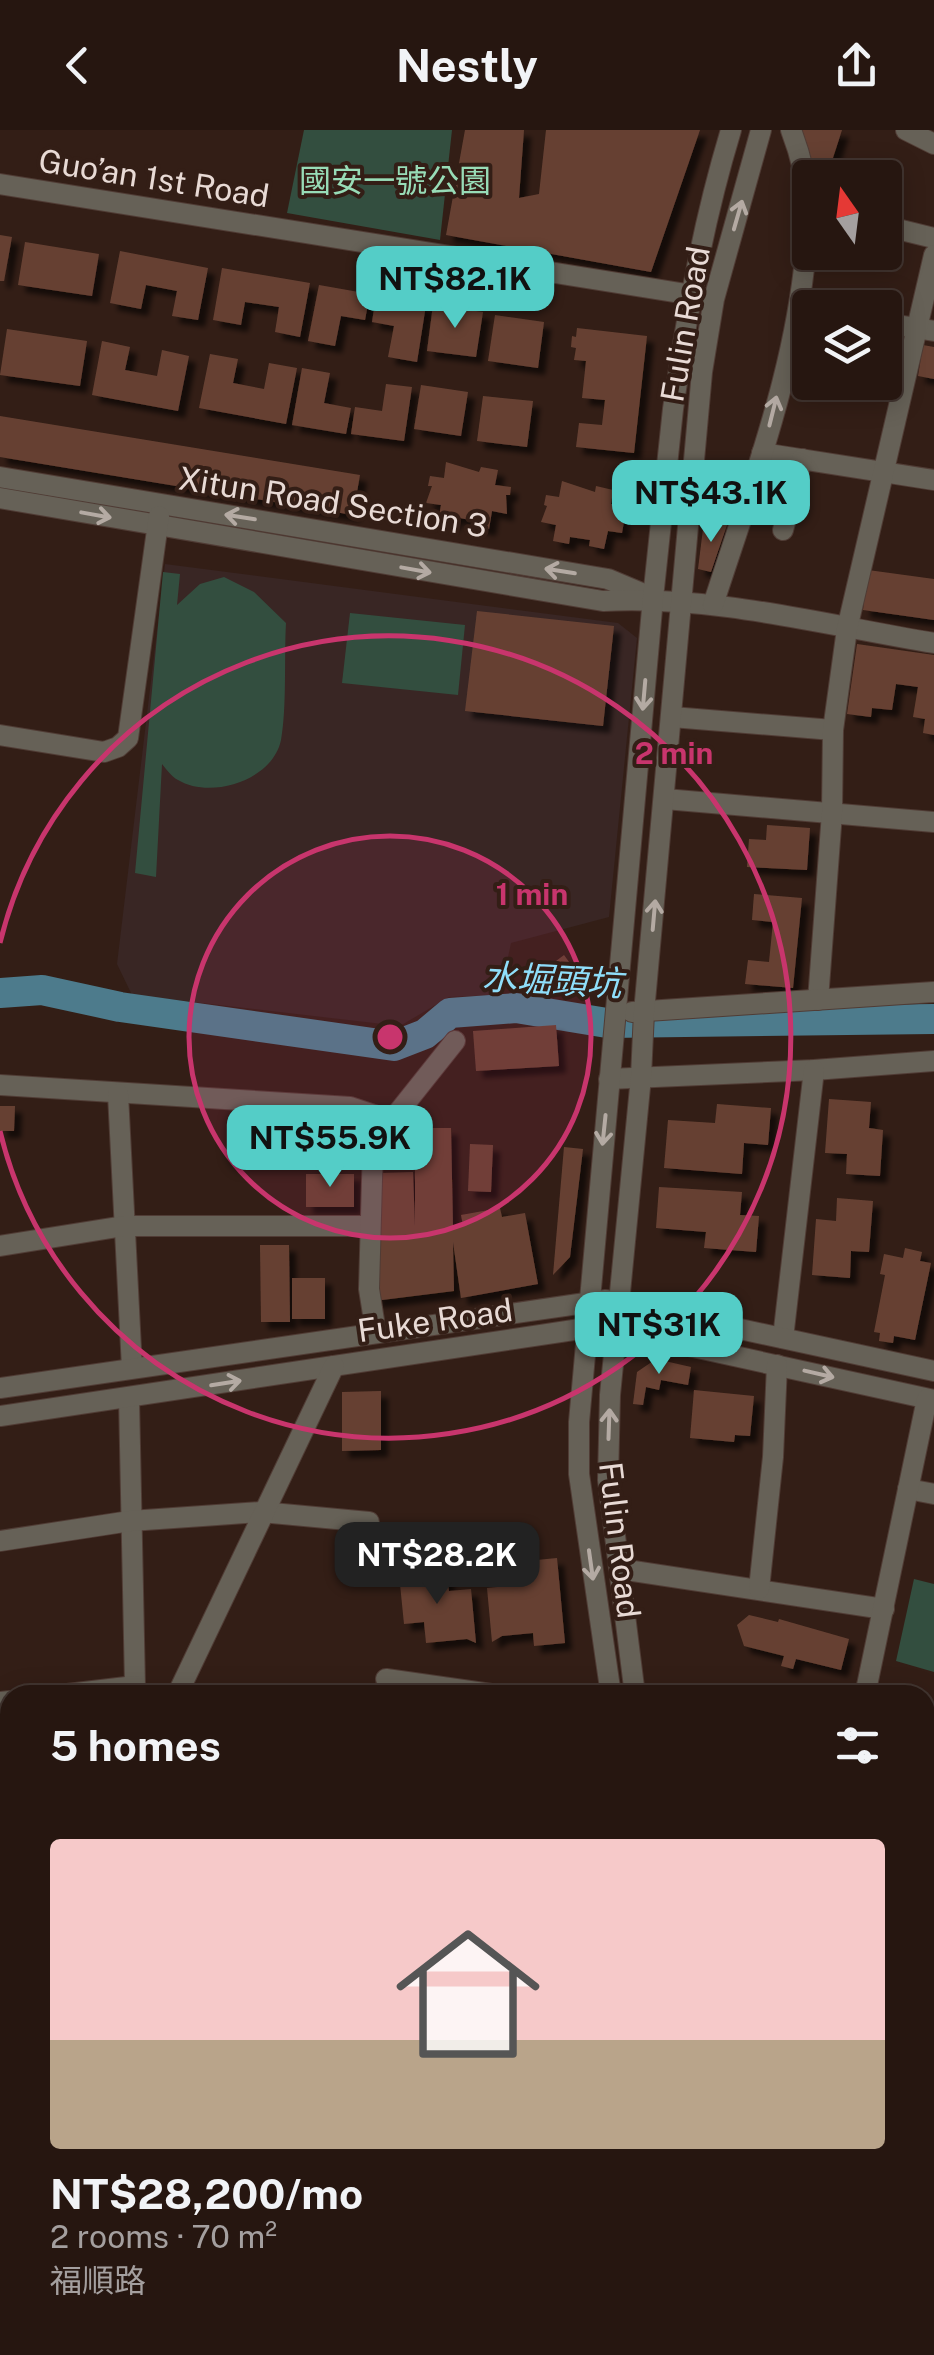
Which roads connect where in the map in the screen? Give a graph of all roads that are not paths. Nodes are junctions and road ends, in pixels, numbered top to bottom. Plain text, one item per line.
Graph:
1 (730, 130) edge
2 (761, 130) edge
3 (791, 130) edge
4 (906, 130) edge
5 (934, 144) edge
6 (798, 160) edge
7 (0, 184) edge
8 (902, 230) edge
9 (934, 238) edge
10 (934, 255) edge
11 (690, 294) junction
12 (714, 299) junction
13 (925, 329) edge
14 (792, 352) edge
15 (762, 452) junction
16 (802, 458) junction
17 (884, 471) junction
18 (0, 477) edge
19 (934, 480) edge
20 (0, 498) edge
21 (159, 514) junction
22 (784, 530) dead end
23 (653, 598) junction
24 (681, 603) junction
25 (713, 605) junction
26 (848, 629) junction
27 (934, 642) edge
28 (672, 717) junction
29 (833, 730) junction
30 (0, 735) edge
31 (665, 798) junction
32 (832, 813) junction
33 (934, 822) edge
34 (934, 992) edge
35 (818, 1000) junction
36 (644, 1012) junction
37 (614, 1023) junction
38 (455, 1040) dead end
39 (934, 1061) edge
40 (814, 1070) junction
41 (642, 1076) junction
42 (609, 1079) junction
43 (0, 1086) edge
44 (118, 1094) junction
45 (392, 1121) junction
46 (124, 1226) junction
47 (369, 1226) junction
48 (0, 1246) edge
49 (588, 1302) junction
50 (619, 1303) junction
51 (587, 1328) junction
52 (616, 1330) junction
53 (376, 1333) junction
54 (783, 1338) junction
55 (777, 1365) junction
56 (334, 1366) junction
57 (132, 1368) junction
58 (934, 1371) edge
59 (0, 1388) edge
60 (130, 1398) junction
61 (930, 1399) edge
62 (0, 1416) edge
63 (908, 1489) junction
64 (934, 1494) edge
65 (262, 1512) junction
66 (130, 1521) junction
67 (369, 1522) dead end
68 (0, 1540) edge
69 (620, 1570) junction
70 (759, 1589) junction
71 (884, 1609) junction
72 (386, 1679) dead end
73 (134, 1685) edge
74 (182, 1685) edge
75 (428, 1685) edge
76 (610, 1685) edge
77 (634, 1685) edge
78 (866, 1685) edge

1 - 11 street, Fulin Road
12 -> 2 street, Fulin Road
3 - 6 street
4 - 5 street
7 - 11 street, Guo’an 1st Road
8 - 9 street
10 - 13 street
11 - 12 street, Guo’an 1st Road
11 - 23 street, Fulin Road
12 - 24 street, Fulin Road
13 - 17 street
15 -> 14 street
15 - 16 street
15 - 25 street
16 - 17 street
16 - 22 street
17 - 19 street
17 - 26 street
18 - 21 street, Xitun Road Section 3
20 -> 21 street, Xitun Road Section 3
21 - 23 street, Xitun Road Section 3
21 - 30 street
23 - 24 street, Xitun Road Section 3
23 -> 37 street, Fulin Road
24 - 25 street, Xitun Road Section 3
24 - 28 street, Fulin Road
25 - 26 street, Xitun Road Section 3
26 - 27 street, Xitun Road Section 3
26 - 29 street
28 - 29 street
28 - 31 street, Fulin Road
29 - 32 street
31 - 32 street
36 -> 31 street, Fulin Road
32 - 33 street
32 - 35 street
34 - 35 street
35 - 36 street
36 - 37 street
36 - 41 street, Fulin Road
37 - 42 street, Fulin Road
38 - 45 street
39 - 40 street
40 - 41 street
40 - 54 street
41 - 42 street
41 - 50 street, Fulin Road
42 -> 49 street, Fulin Road
43 - 44 street
44 - 45 street
44 - 46 street
45 - 47 street
46 - 47 street
46 - 48 street
46 - 57 street
47 - 53 street
49 - 50 street, Fuke Road
49 - 51 street, Fulin Road
49 - 53 street, Fuke Road
50 - 52 street, Fulin Road
50 - 54 street, Fuke Road
51 - 52 street, Fuke Road
51 - 56 street, Fuke Road
51 -> 76 street, Fulin Road
52 - 55 street, Fuke Road
69 -> 52 street, Fulin Road
53 - 57 street, Fuke Road
54 - 58 street, Fuke Road
55 -> 61 street, Fuke Road
55 - 70 street
60 -> 56 street, Fuke Road
56 - 65 street
57 - 59 street, Fuke Road
60 - 62 street, Fuke Road
60 - 66 street
61 - 63 street
63 - 64 street
63 - 71 street
65 - 66 street
65 - 67 street
65 - 74 street
66 - 68 street
66 - 73 street
69 - 70 street
69 - 77 street, Fulin Road
70 - 71 street
71 - 78 street
72 - 75 street

